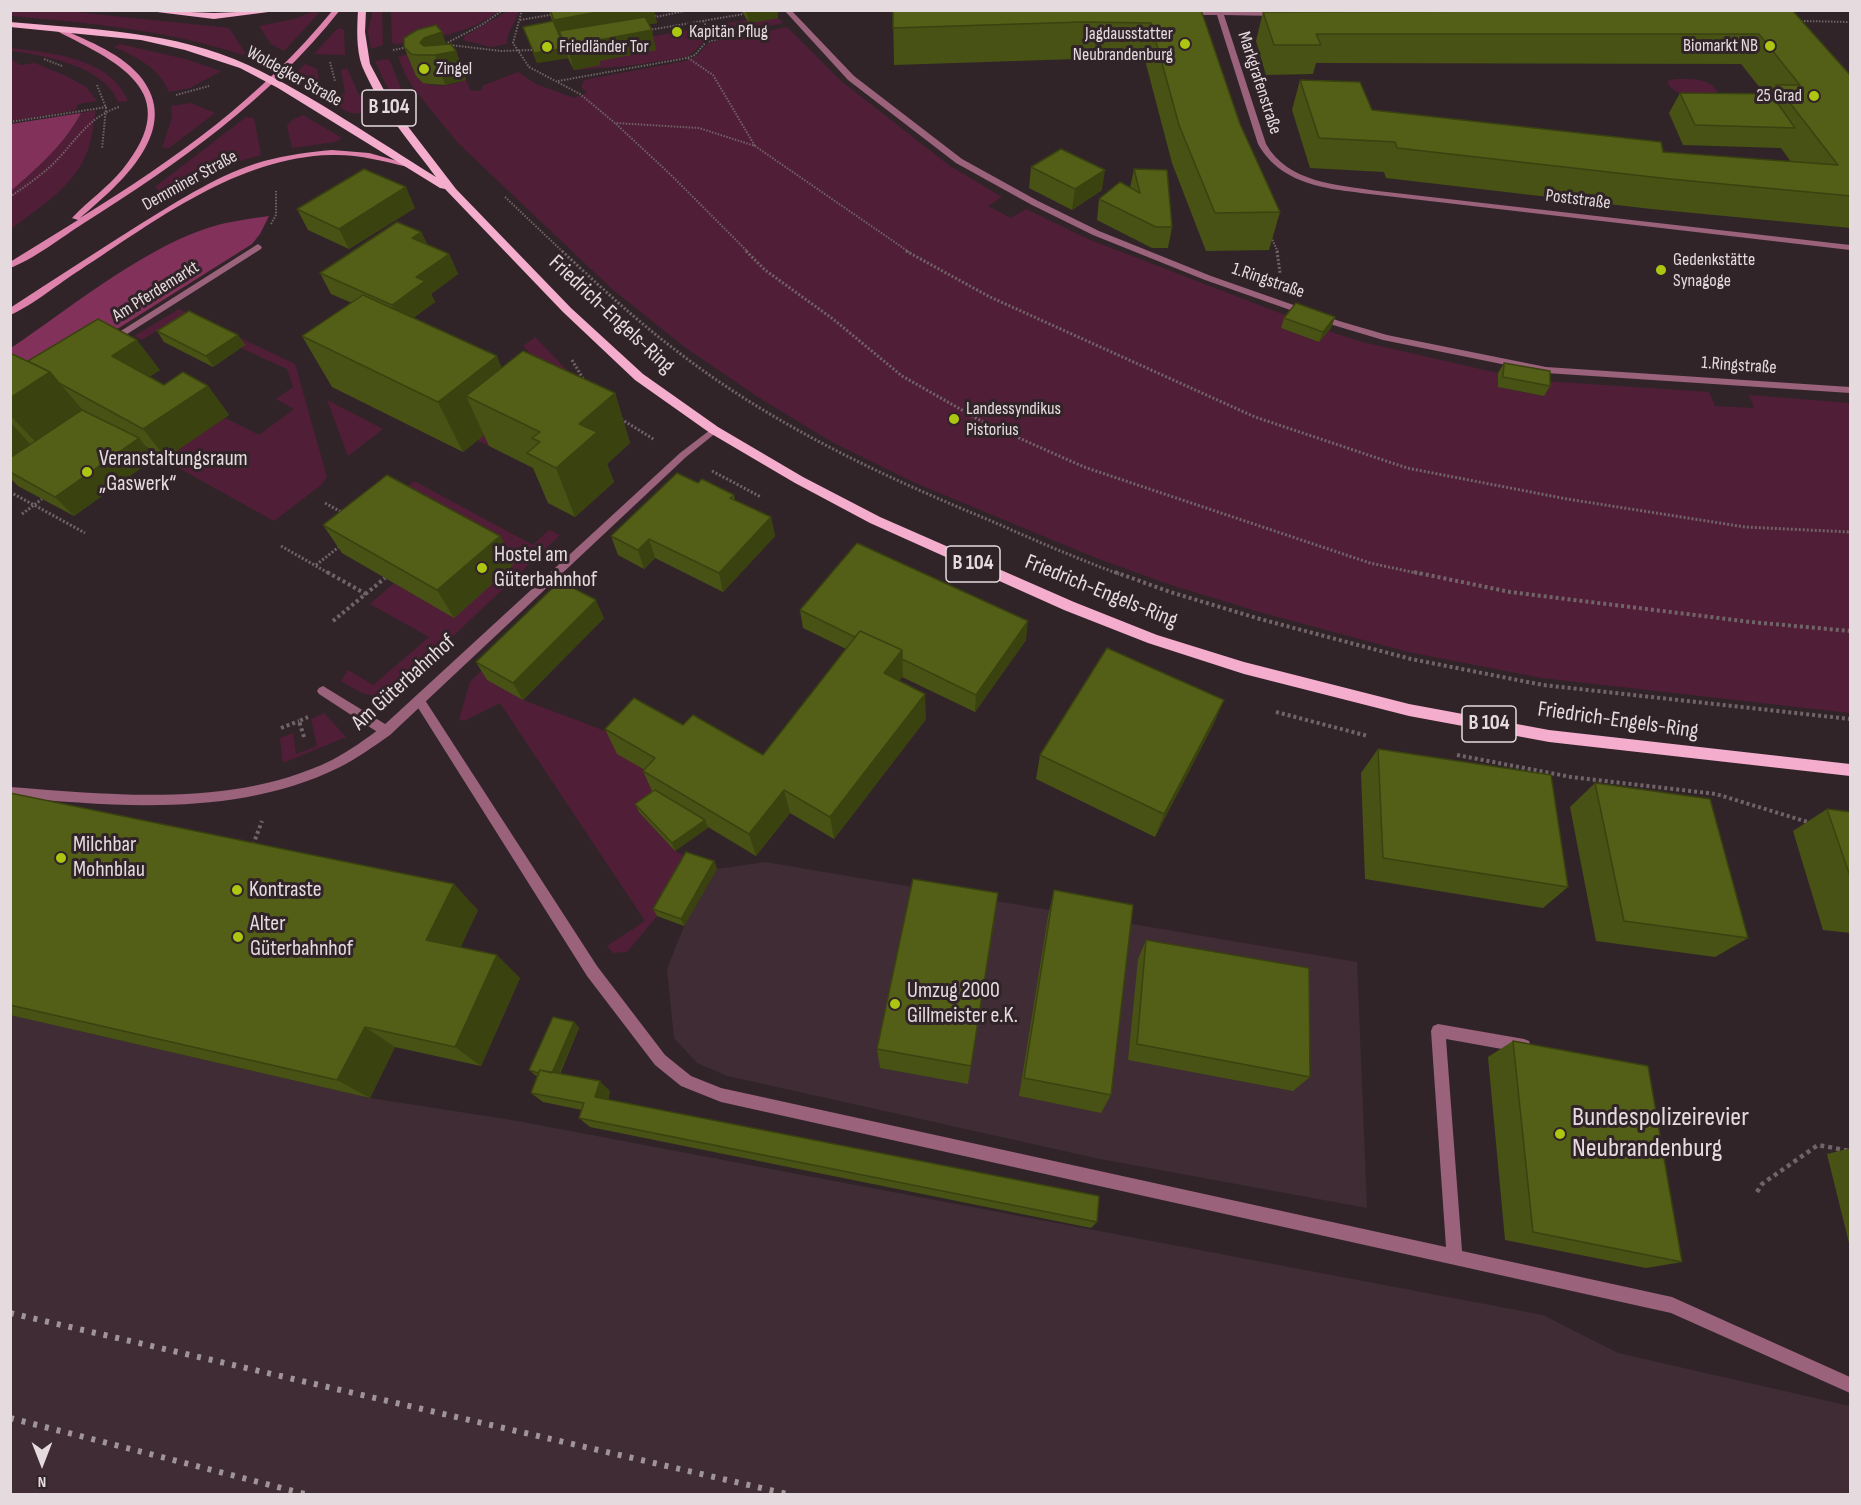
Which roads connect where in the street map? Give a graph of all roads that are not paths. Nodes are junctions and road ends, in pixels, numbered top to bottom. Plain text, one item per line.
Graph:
1 (145, 10) edge
2 (280, 10) edge
3 (338, 10) edge
4 (362, 10) edge
5 (787, 10) edge
6 (1178, 12) edge
7 (1220, 12) edge
8 (1288, 14) edge
9 (10, 24) edge
10 (53, 27) junction
11 (271, 81) junction
12 (408, 165) junction
13 (1303, 178) joint
14 (452, 191) junction
15 (45, 244) junction
16 (258, 247) dead end
17 (1851, 248) edge
18 (10, 266) edge
19 (10, 312) edge
20 (98, 348) edge
21 (1851, 390) edge
22 (714, 430) junction
23 (323, 691) dead end
24 (419, 700) junction
25 (386, 731) junction
26 (1851, 770) edge
27 (10, 792) edge
28 (1544, 1050) edge
29 (1455, 1257) junction
30 (1851, 1385) edge

1 - 2 main road, Woldegker Straße
3 - 11 main road
4 - 14 main road, Friedrich-Engels-Ring / B 104
5 - 21 street, 1.Ringstraße
6 - 7 street
7 - 8 street
7 - 13 street, Markgrafenstraße
9 - 10 main road, Woldegker Straße / B 104
10 - 11 main road, Woldegker Straße / B 104
10 - 15 main road
11 - 12 main road, Woldegker Straße / B 104
11 - 15 main road, Demminer Straße
12 - 14 main road, Friedrich-Engels-Ring / B 104
12 - 19 main road, Demminer Straße
13 - 17 street, Poststraße
14 - 22 main road, Friedrich-Engels-Ring / B 104
15 - 18 main road, Demminer Straße
16 - 20 street, Am Pferdemarkt
22 - 24 street, Am Güterbahnhof
22 - 26 main road, Friedrich-Engels-Ring / B 104
23 - 25 street
24 - 25 street, Am Güterbahnhof
24 - 29 street
25 - 27 street, Am Güterbahnhof
28 - 29 street
29 - 30 street

